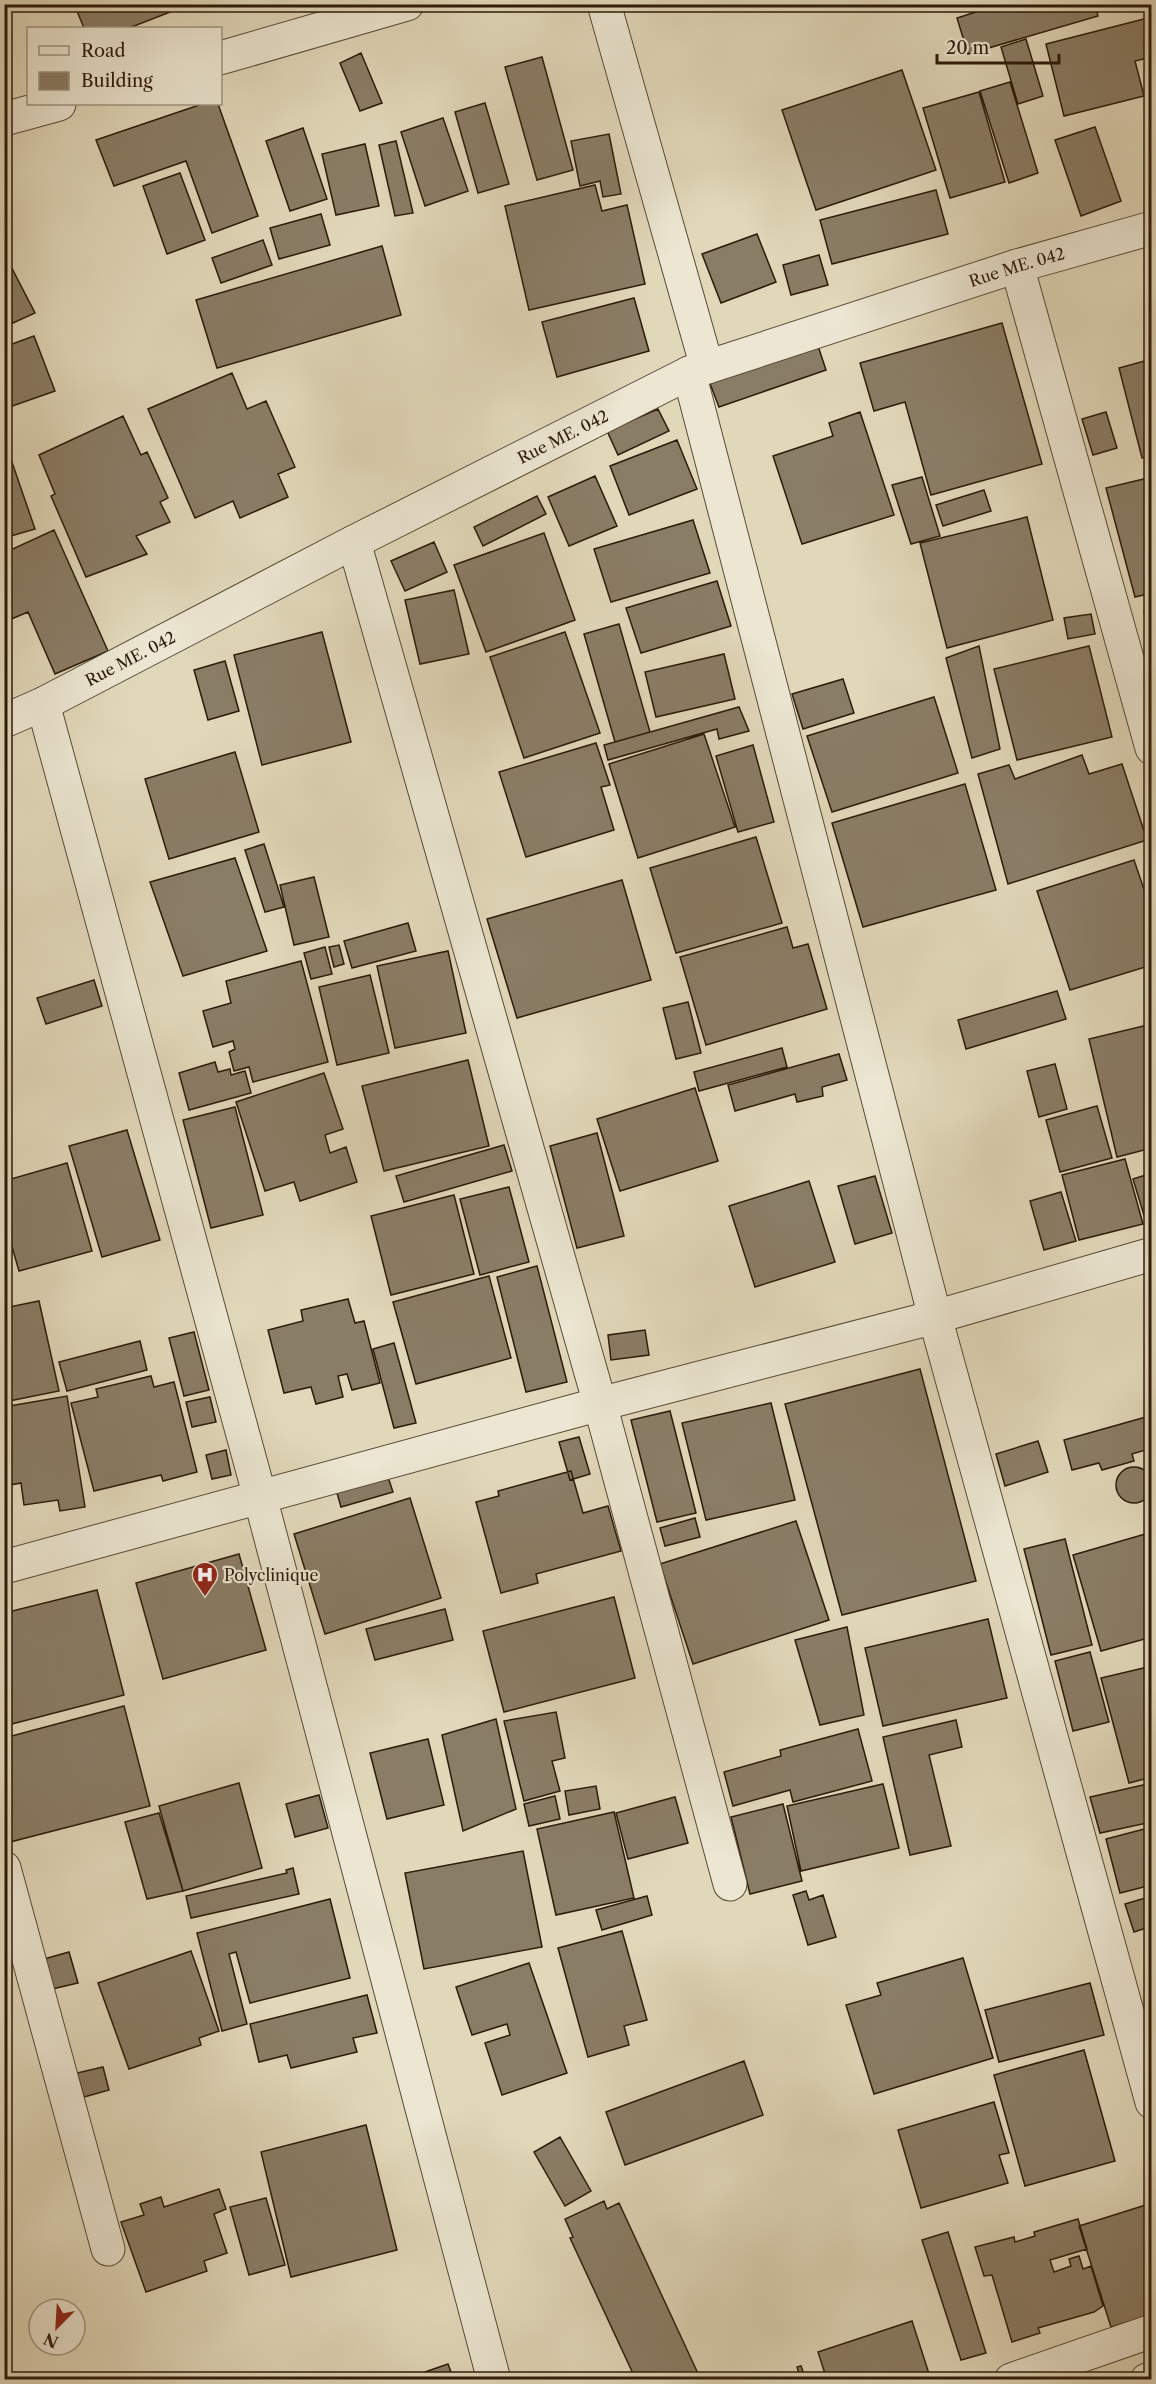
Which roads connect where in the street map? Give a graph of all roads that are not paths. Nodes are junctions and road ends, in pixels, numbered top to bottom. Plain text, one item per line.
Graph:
1 (407, 4) edge
2 (604, 4) edge
3 (222, 56) edge
4 (55, 105) edge
5 (4, 119) edge
6 (1152, 228) edge
7 (1017, 266) junction
8 (698, 370) junction
9 (354, 542) junction
10 (43, 704) junction
11 (4, 721) edge
12 (1152, 748) edge
13 (1152, 1254) edge
14 (935, 1317) junction
15 (600, 1404) junction
16 (260, 1497) junction
17 (4, 1567) edge
18 (4, 1868) edge
19 (730, 1884) dead end
20 (1152, 2102) edge
21 (108, 2249) dead end
22 (1152, 2331) edge
23 (1152, 2378) edge
24 (494, 2379) edge
25 (1011, 2379) edge
26 (1147, 2379) edge

1 - 3 street
2 - 8 street
4 - 5 street
6 - 7 street, Rue ME. 042
7 - 8 street, Rue ME. 042
7 - 12 street
8 - 9 street, Rue ME. 042
8 - 14 street
9 - 10 street, Rue ME. 042
9 - 15 street
10 - 11 street, Rue ME. 042
10 - 16 street
13 - 14 street
14 - 15 street
14 - 20 street
15 - 16 street
15 - 19 street
16 - 17 street
16 - 24 street
18 - 21 street
22 - 25 street
23 - 26 street

